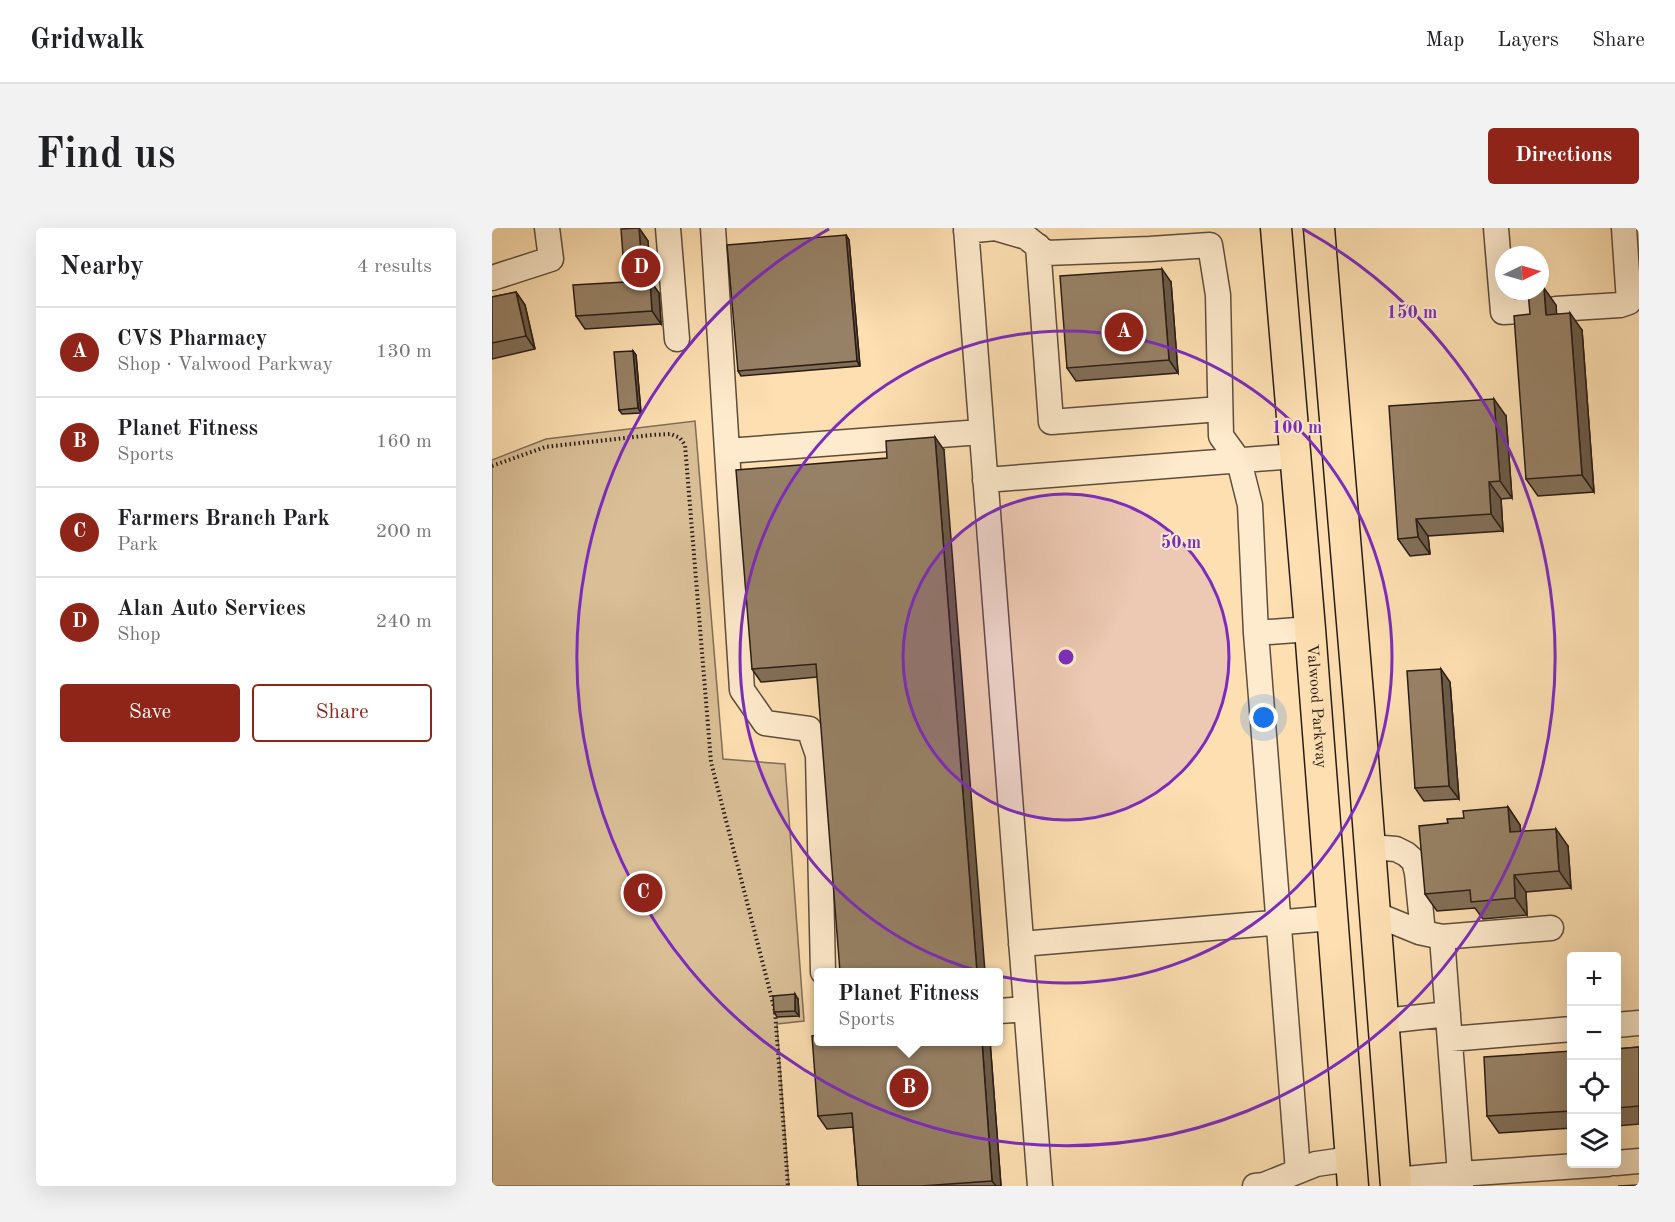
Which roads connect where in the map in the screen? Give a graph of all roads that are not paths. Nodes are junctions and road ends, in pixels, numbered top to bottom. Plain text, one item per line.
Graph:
1 (547, 228) edge
2 (668, 228) edge
3 (713, 228) edge
4 (1276, 228) edge
5 (1319, 228) edge
6 (1496, 228) edge
7 (1624, 228) edge
8 (966, 230) edge
9 (1038, 246) junction
10 (492, 278) edge
11 (676, 339) dead end
12 (1220, 409) junction
13 (981, 432) junction
14 (727, 451) junction
15 (1295, 456) junction
16 (1239, 461) junction
17 (985, 480) junction
18 (1352, 625) junction
19 (1310, 629) junction
20 (1256, 633) junction
21 (1370, 847) junction
22 (1375, 914) junction
23 (1332, 918) junction
24 (1279, 922) junction
25 (1551, 928) dead end
26 (1433, 935) junction
27 (1021, 944) junction
28 (823, 968) edge
29 (1026, 1009) junction
30 (1003, 1011) edge
31 (1448, 1014) junction
32 (1383, 1021) junction
33 (1639, 1023) edge
34 (1621, 1025) edge
35 (1567, 1029) edge
36 (1450, 1039) junction
37 (1639, 1161) edge
38 (1621, 1163) edge
39 (1570, 1168) edge
40 (1298, 1171) junction
41 (1352, 1172) edge
42 (1461, 1180) edge
43 (1396, 1183) edge
44 (1040, 1186) edge
45 (1255, 1186) edge

1 - 10 lane
2 - 11 lane
3 - 14 lane
4 - 15 main road, Valwood Parkway
5 - 18 main road
6 - 7 lane
8 - 9 lane
8 - 13 lane
9 - 12 lane
9 - 12 lane
12 - 16 lane
13 - 14 lane
13 - 17 lane
14 - 28 lane
15 - 16 lane
15 - 19 main road, Valwood Parkway
16 - 17 lane
16 - 20 lane
17 - 27 lane
18 - 19 main road
18 - 21 main road
19 - 20 lane
19 - 23 main road, Valwood Parkway
20 - 24 lane
21 - 22 main road
21 - 26 lane
22 - 23 main road
22 - 26 lane
22 - 32 main road
23 - 24 lane
23 - 41 main road, Valwood Parkway
24 - 27 lane
24 - 40 lane
25 - 26 lane
26 - 31 lane
27 - 29 lane
29 - 30 lane
29 - 44 lane
31 - 32 lane
31 - 36 lane
32 - 43 main road
33 - 34 lane
35 - 36 lane
36 - 42 lane
37 - 38 lane
39 - 42 lane
40 - 41 lane
40 - 45 lane
42 - 43 lane

